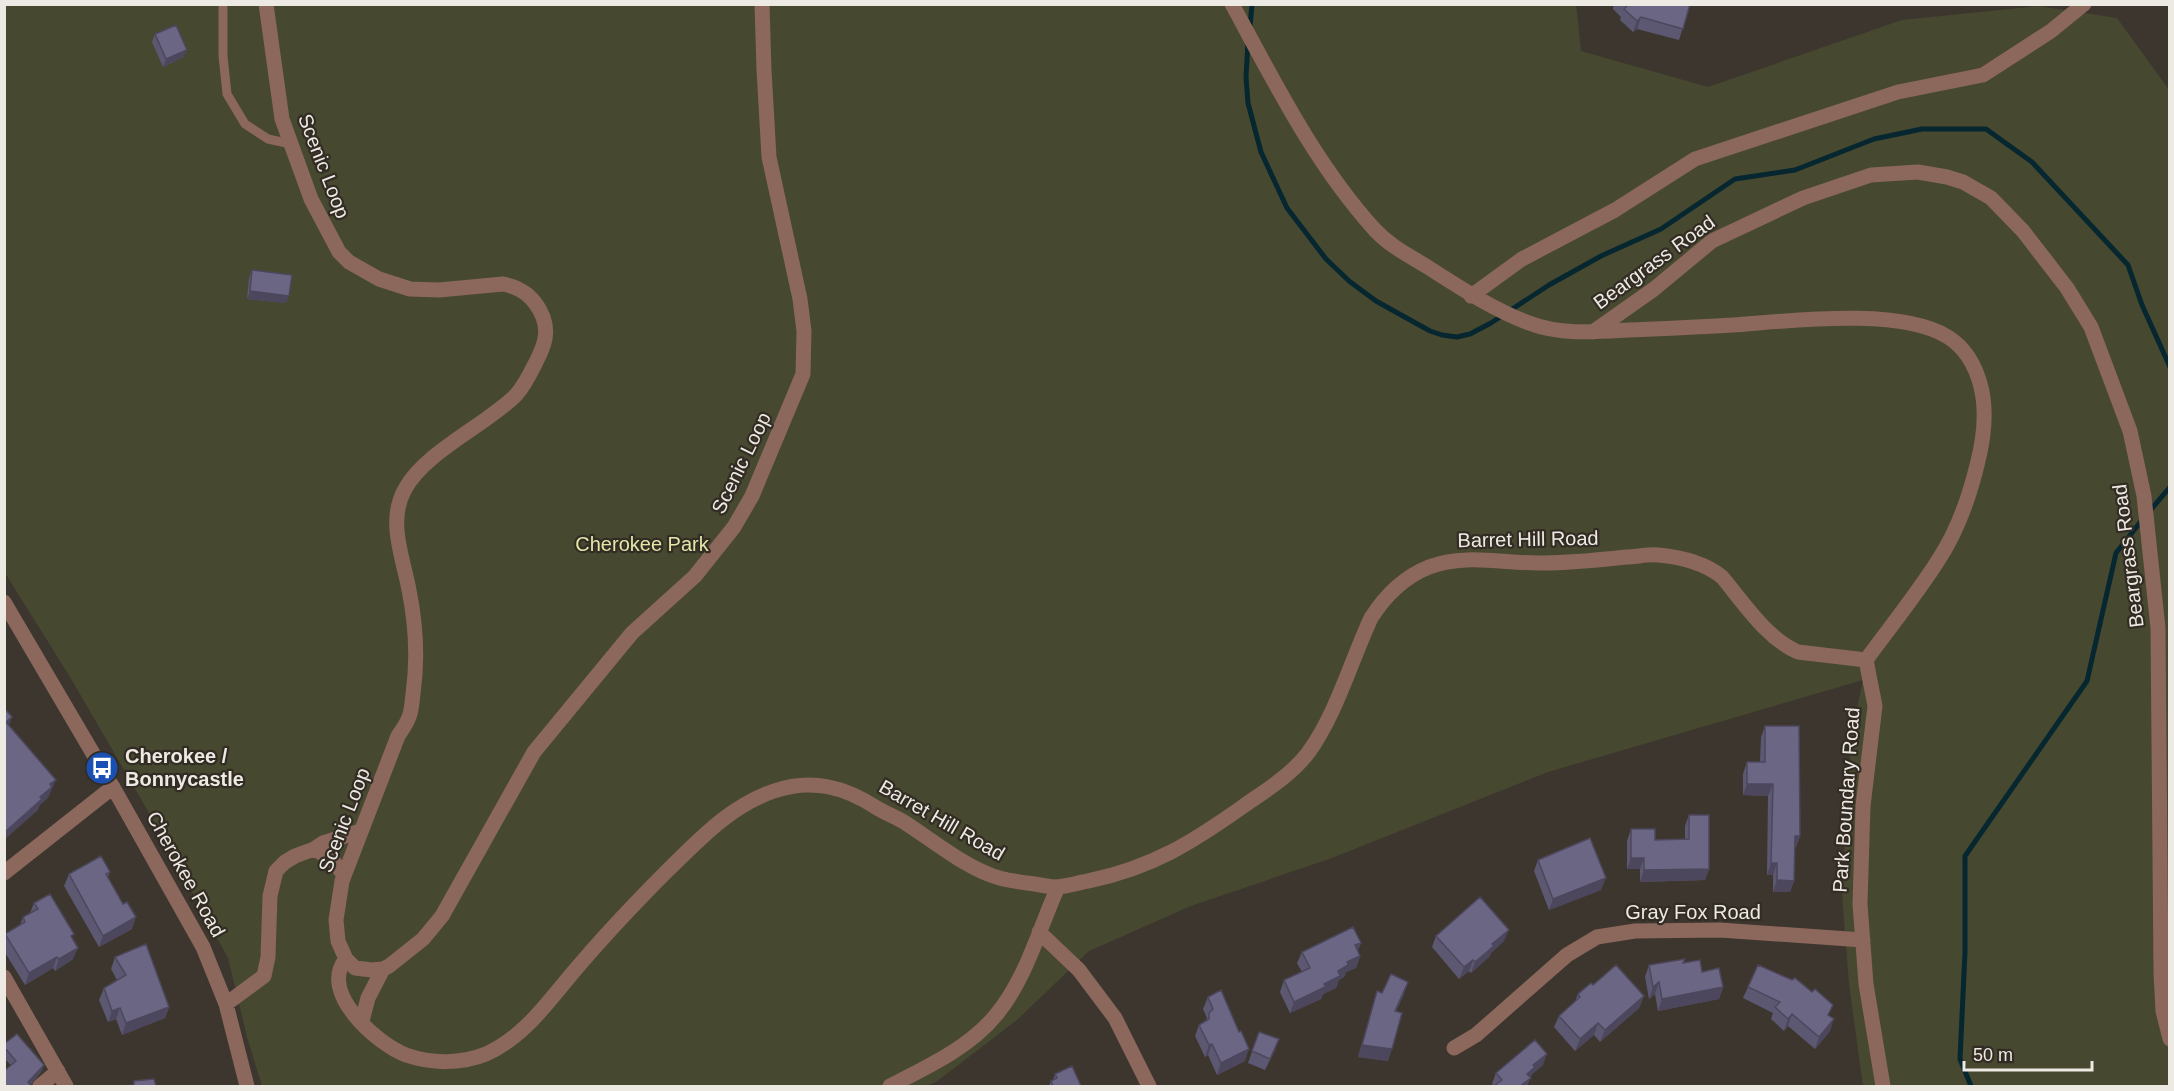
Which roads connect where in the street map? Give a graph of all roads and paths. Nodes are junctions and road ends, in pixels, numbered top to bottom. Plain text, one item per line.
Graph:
1 (223, 4) edge
2 (266, 4) edge
3 (762, 4) edge
4 (1232, 4) edge
5 (2084, 4) edge
6 (291, 144) junction
7 (1475, 298) junction
8 (1593, 332) junction
9 (4, 602) edge
10 (1866, 660) junction
11 (113, 787) junction
12 (361, 831) junction
13 (314, 849) junction
14 (4, 873) edge
15 (344, 876) junction
16 (1058, 887) junction
17 (1039, 932) junction
18 (1863, 940) junction
19 (346, 959) junction
20 (383, 969) junction
21 (4, 977) edge
22 (226, 1004) junction
23 (362, 1021) junction
24 (2169, 1039) edge
25 (1454, 1048) dead end
26 (58, 1071) junction
27 (40, 1086) edge
28 (66, 1086) edge
29 (248, 1086) edge
30 (890, 1086) edge
31 (1149, 1086) edge
32 (1883, 1086) edge

1 - 6 lane
2 - 6 street, Scenic Loop
3 - 20 street, Scenic Loop
4 - 7 street
5 - 7 street
6 - 12 street, Scenic Loop
7 - 8 street
8 - 10 street
8 - 24 street, Beargrass Road
9 - 11 street, Cherokee Road
10 - 16 street, Barret Hill Road
10 - 18 street, Park Boundary Road
11 - 14 street
11 - 22 street, Cherokee Road
12 - 13 street
12 - 15 street, Scenic Loop
13 - 15 street
13 - 22 street
15 - 19 street, Scenic Loop
16 - 17 street
16 - 23 street, Barret Hill Road
17 - 30 street
17 - 31 street
18 - 25 street, Gray Fox Road
18 - 32 street, Park Boundary Road
19 - 20 street
19 - 23 street, Barret Hill Road
20 - 23 street
21 - 26 street
22 - 29 street, Cherokee Road
26 - 27 street
26 - 28 street

